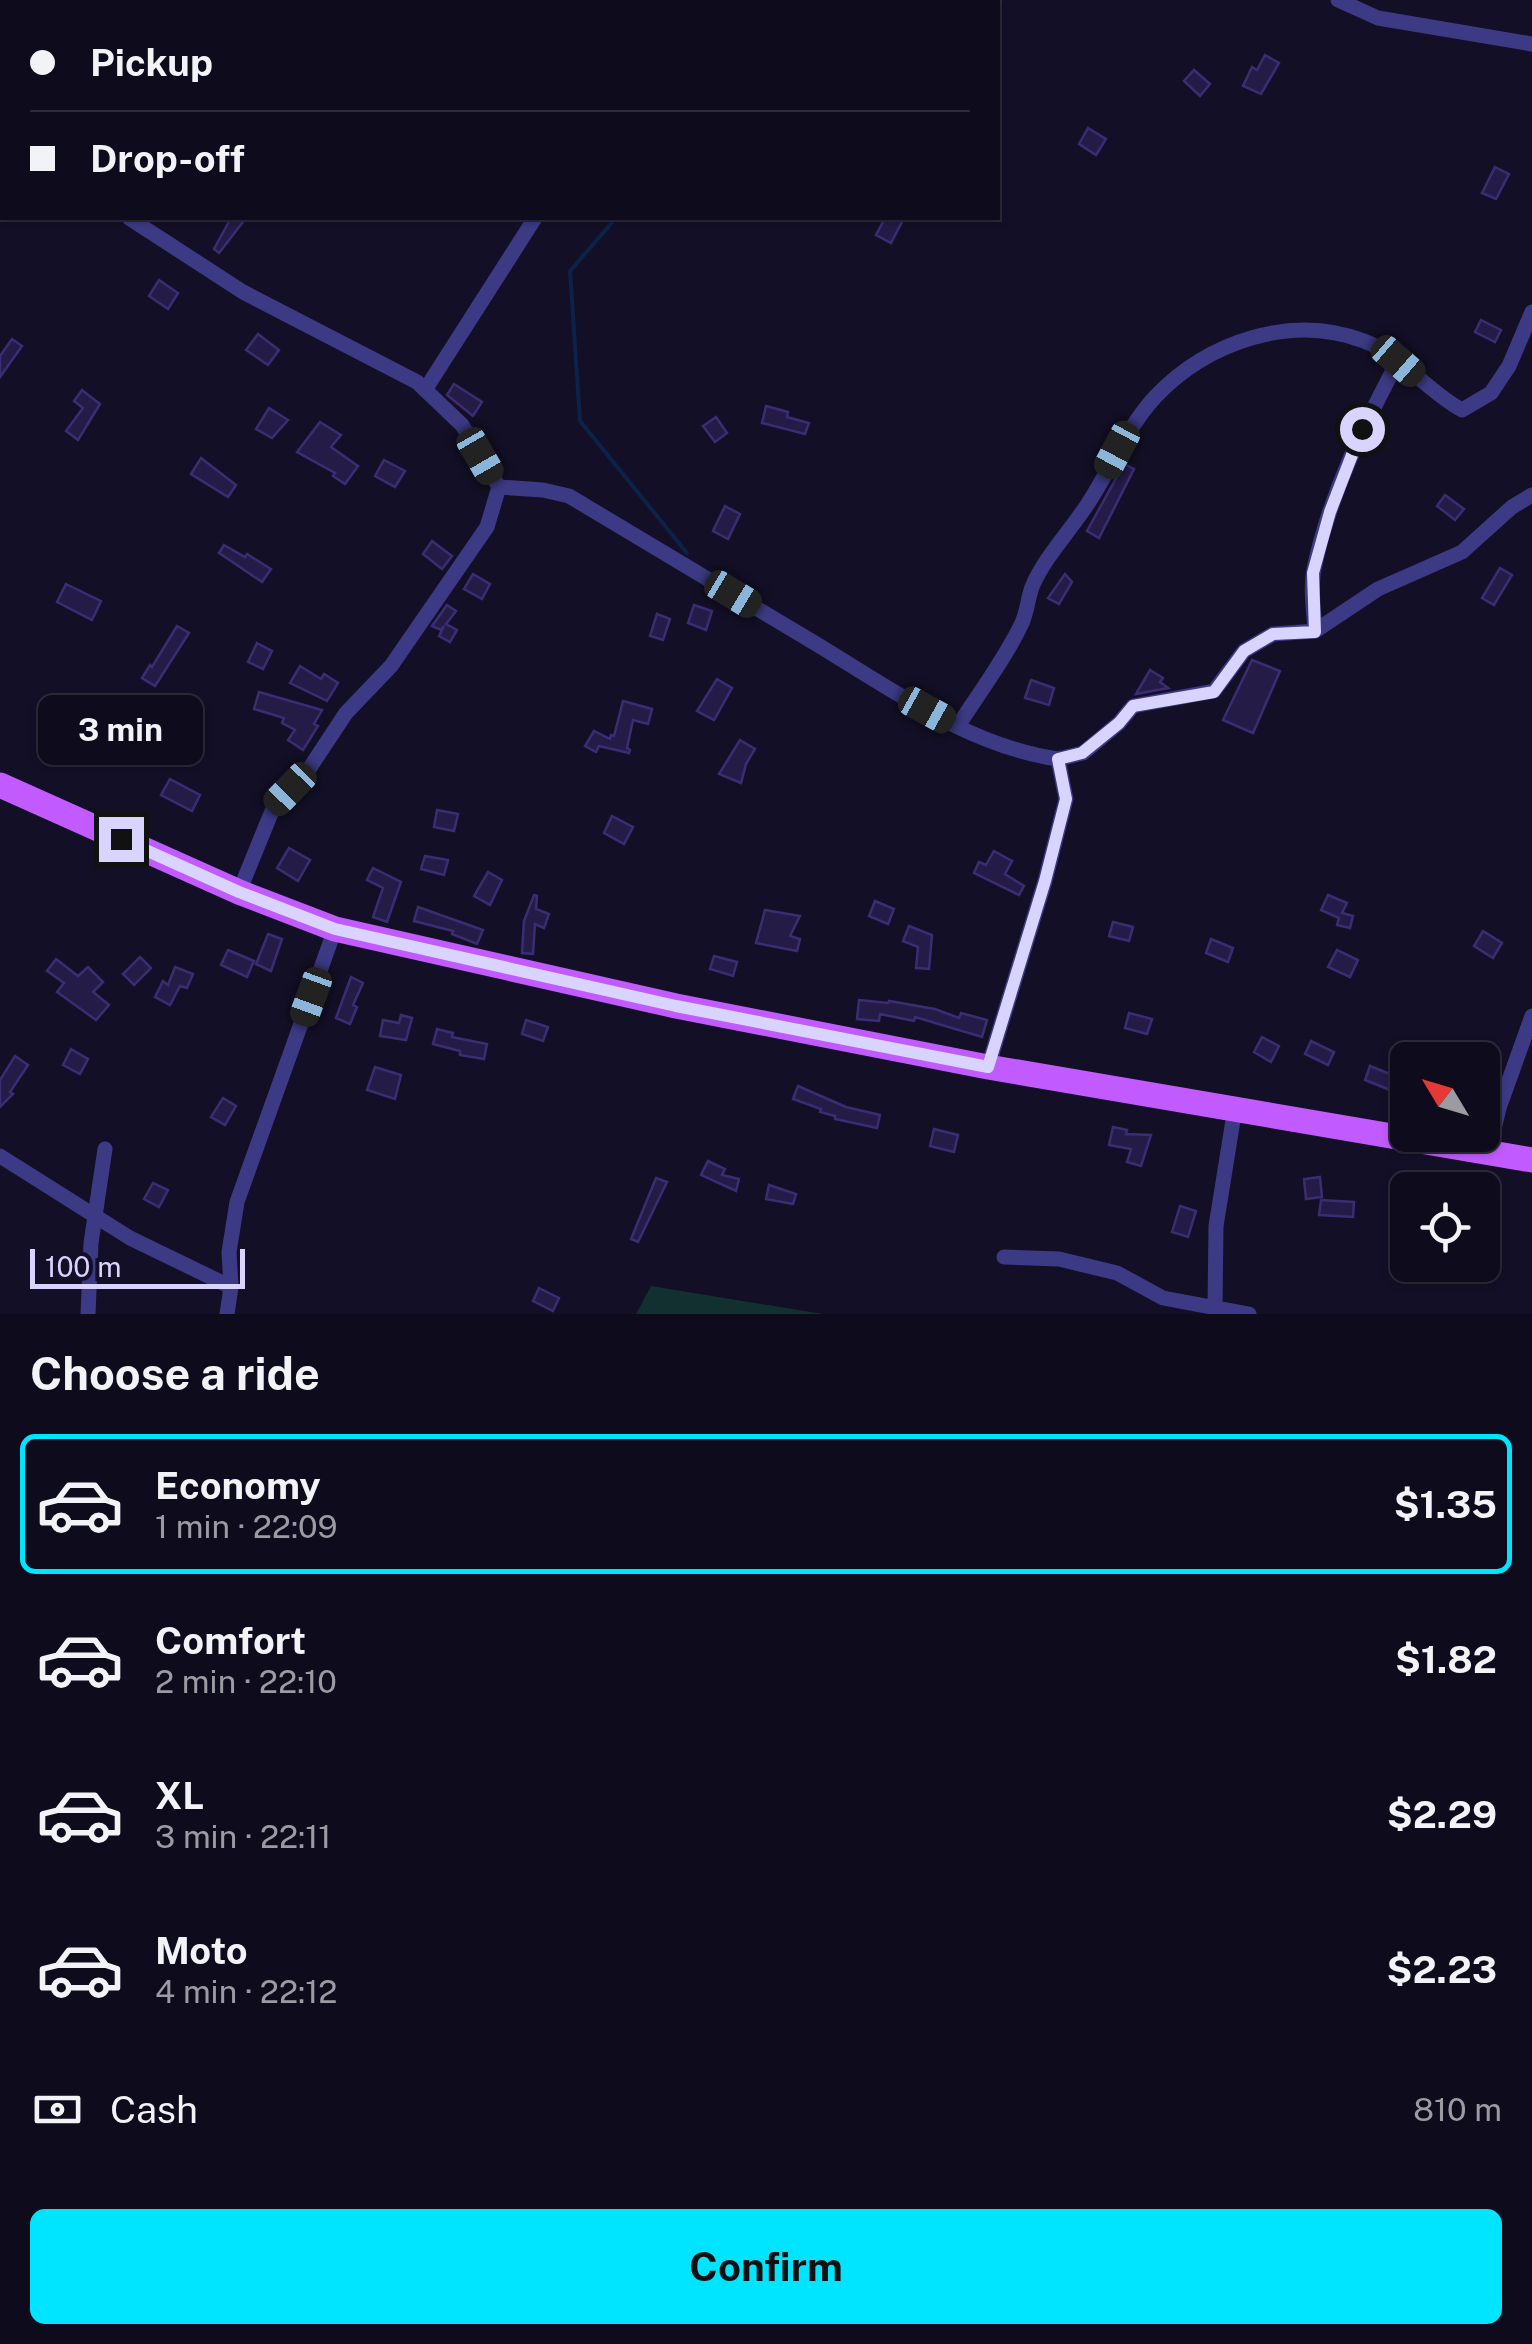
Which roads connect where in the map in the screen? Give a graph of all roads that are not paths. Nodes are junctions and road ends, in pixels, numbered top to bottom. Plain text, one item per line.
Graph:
1 (1338, 0) edge
2 (1532, 44) edge
3 (132, 220) edge
4 (534, 220) edge
5 (1532, 312) edge
6 (1398, 361) junction
7 (425, 390) junction
8 (499, 487) junction
9 (1532, 494) edge
10 (1315, 632) junction
11 (958, 726) junction
12 (1058, 759) junction
13 (0, 785) edge
14 (239, 892) junction
15 (335, 929) junction
16 (1532, 1016) edge
17 (988, 1067) junction
18 (1500, 1105) edge
19 (1236, 1108) junction
20 (1390, 1134) edge
21 (105, 1149) dead end
22 (1498, 1152) edge
23 (0, 1156) edge
24 (1532, 1160) edge
25 (94, 1215) junction
26 (1004, 1257) dead end
27 (231, 1287) junction
28 (1215, 1306) junction
29 (88, 1314) edge
30 (228, 1314) edge
31 (1249, 1314) edge

1 - 2 street
3 - 7 street
4 - 7 street
5 - 6 street
6 - 10 street
6 - 11 street
7 - 8 street
8 - 11 street
8 - 14 street
9 - 10 street
10 - 12 street
11 - 12 street
12 - 17 street
13 - 14 main road
14 - 15 main road
15 - 17 main road
15 - 27 street
16 - 18 street
17 - 19 main road
19 - 20 main road
19 - 28 street
21 - 25 street
22 - 24 main road
23 - 25 street
25 - 27 street
25 - 29 street
26 - 28 street
27 - 30 street
28 - 31 street

